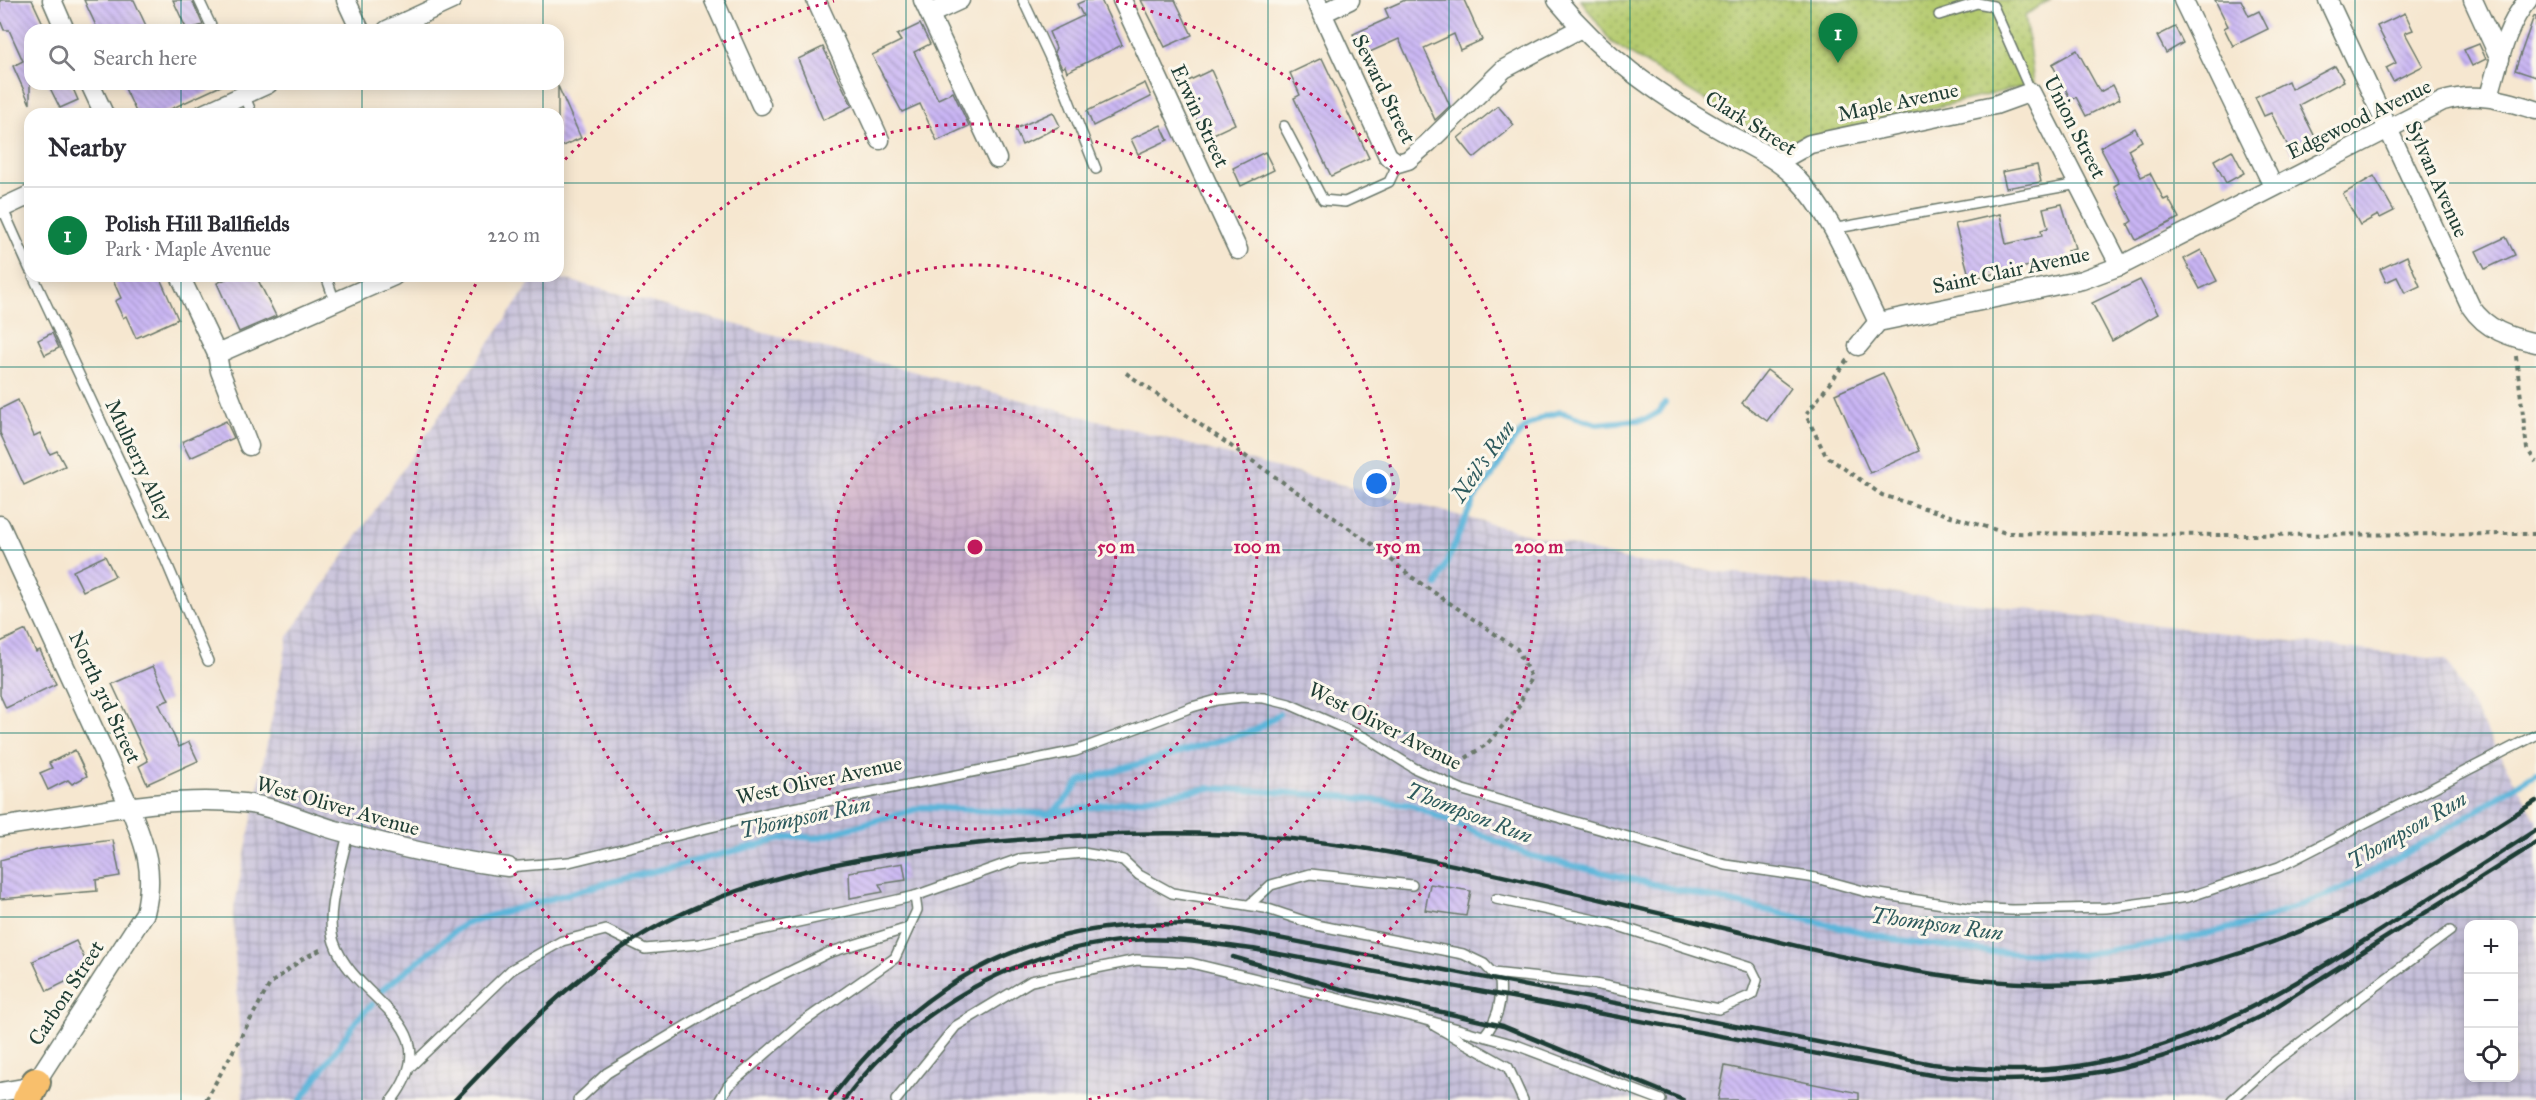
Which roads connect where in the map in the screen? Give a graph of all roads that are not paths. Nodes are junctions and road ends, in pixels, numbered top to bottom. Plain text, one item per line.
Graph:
1 (52, 0) edge
2 (198, 0) edge
3 (346, 0) edge
4 (452, 0) edge
5 (714, 0) edge
6 (816, 0) edge
7 (960, 0) edge
8 (1023, 0) edge
9 (1122, 0) edge
10 (1350, 0) edge
11 (1557, 0) edge
12 (2183, 0) edge
13 (2328, 0) edge
14 (2473, 0) edge
15 (2529, 0) edge
16 (926, 7) edge
17 (1319, 7) edge
18 (1939, 15) dead end
19 (62, 24) edge
20 (210, 24) edge
21 (357, 24) edge
22 (400, 24) edge
23 (1581, 28) junction
24 (2500, 59) junction
25 (93, 90) edge
26 (241, 90) edge
27 (243, 90) edge
28 (2031, 92) junction
29 (2488, 96) junction
30 (761, 105) dead end
31 (101, 108) edge
32 (213, 108) edge
33 (250, 108) edge
34 (2536, 110) edge
35 (1284, 126) dead end
36 (2389, 128) junction
37 (880, 140) dead end
38 (997, 159) dead end
39 (1778, 162) junction
40 (1398, 163) junction
41 (1096, 169) dead end
42 (2078, 184) junction
43 (2273, 186) junction
44 (24, 197) edge
45 (1, 206) edge
46 (1832, 229) junction
47 (1238, 250) dead end
48 (24, 257) edge
49 (2120, 266) junction
50 (36, 282) edge
51 (183, 282) edge
52 (328, 282) edge
53 (380, 282) edge
54 (335, 302) junction
55 (1878, 322) junction
56 (2536, 343) edge
57 (1858, 346) road end
58 (217, 354) junction
59 (249, 446) dead end
60 (0, 525) edge
61 (208, 661) dead end
62 (2536, 735) edge
63 (130, 808) junction
64 (0, 827) edge
65 (348, 833) junction
66 (508, 867) joint
67 (1412, 885) dead end
68 (149, 894) joint
69 (915, 896) junction
70 (1496, 899) dead end
71 (1249, 905) junction
72 (908, 928) junction
73 (2450, 930) dead end
74 (1493, 973) junction
75 (1422, 1019) junction
76 (1484, 1036) junction
77 (410, 1067) junction
78 (31, 1091) edge
79 (0, 1092) edge
80 (392, 1100) edge
81 (578, 1100) edge
82 (720, 1100) edge
83 (896, 1100) edge
84 (1523, 1100) edge
85 (1661, 1100) edge
86 (2232, 1100) edge

1 - 19 street
2 - 20 lane
3 - 21 street
4 - 22 street
5 - 30 street
6 - 37 street
7 - 16 street
8 - 41 lane
9 - 47 street, Erwin Street
10 - 17 street
11 - 23 street, Clark Street
12 - 43 street
13 - 36 street, Sylvan Avenue
14 - 24 street
15 - 24 street
16 - 38 street
17 - 40 street, Seward Street
18 - 28 lane, Union Street
23 - 39 street, Clark Street
23 - 40 street
24 - 29 street
25 - 31 street
26 - 32 street
27 - 33 lane
28 - 39 street, Maple Avenue
28 - 42 street, Union Street
29 - 34 street, Edgewood Avenue
29 - 36 street, Edgewood Avenue
35 - 40 lane
36 - 43 street, Edgewood Avenue
36 - 56 street, Sylvan Avenue
39 - 46 street, Clark Street
42 - 46 lane
42 - 49 street, Union Street
43 - 49 street, Saint Clair Avenue
44 - 45 street
45 - 48 lane
46 - 55 street, Clark Street
49 - 55 street, Saint Clair Avenue
50 - 61 lane, Mulberry Alley
51 - 58 street
52 - 54 lane
53 - 54 street
54 - 58 street
55 - 57 street
58 - 59 street
60 - 63 street, North 3rd Street
62 - 66 lane, West Oliver Avenue
63 - 64 street, West Oliver Avenue
63 - 65 street, West Oliver Avenue
63 - 68 street, North 3rd Street
65 - 66 street, West Oliver Avenue
65 - 77 lane
67 - 71 lane
68 - 78 street, Carbon Street
69 - 71 lane
69 - 72 lane
69 - 77 lane
70 - 74 lane
71 - 74 lane
72 - 81 lane
72 - 82 lane
73 - 86 lane
74 - 76 lane
75 - 76 lane
75 - 83 lane
75 - 84 lane
76 - 85 lane
77 - 80 lane
78 - 79 street, Carbon Street

